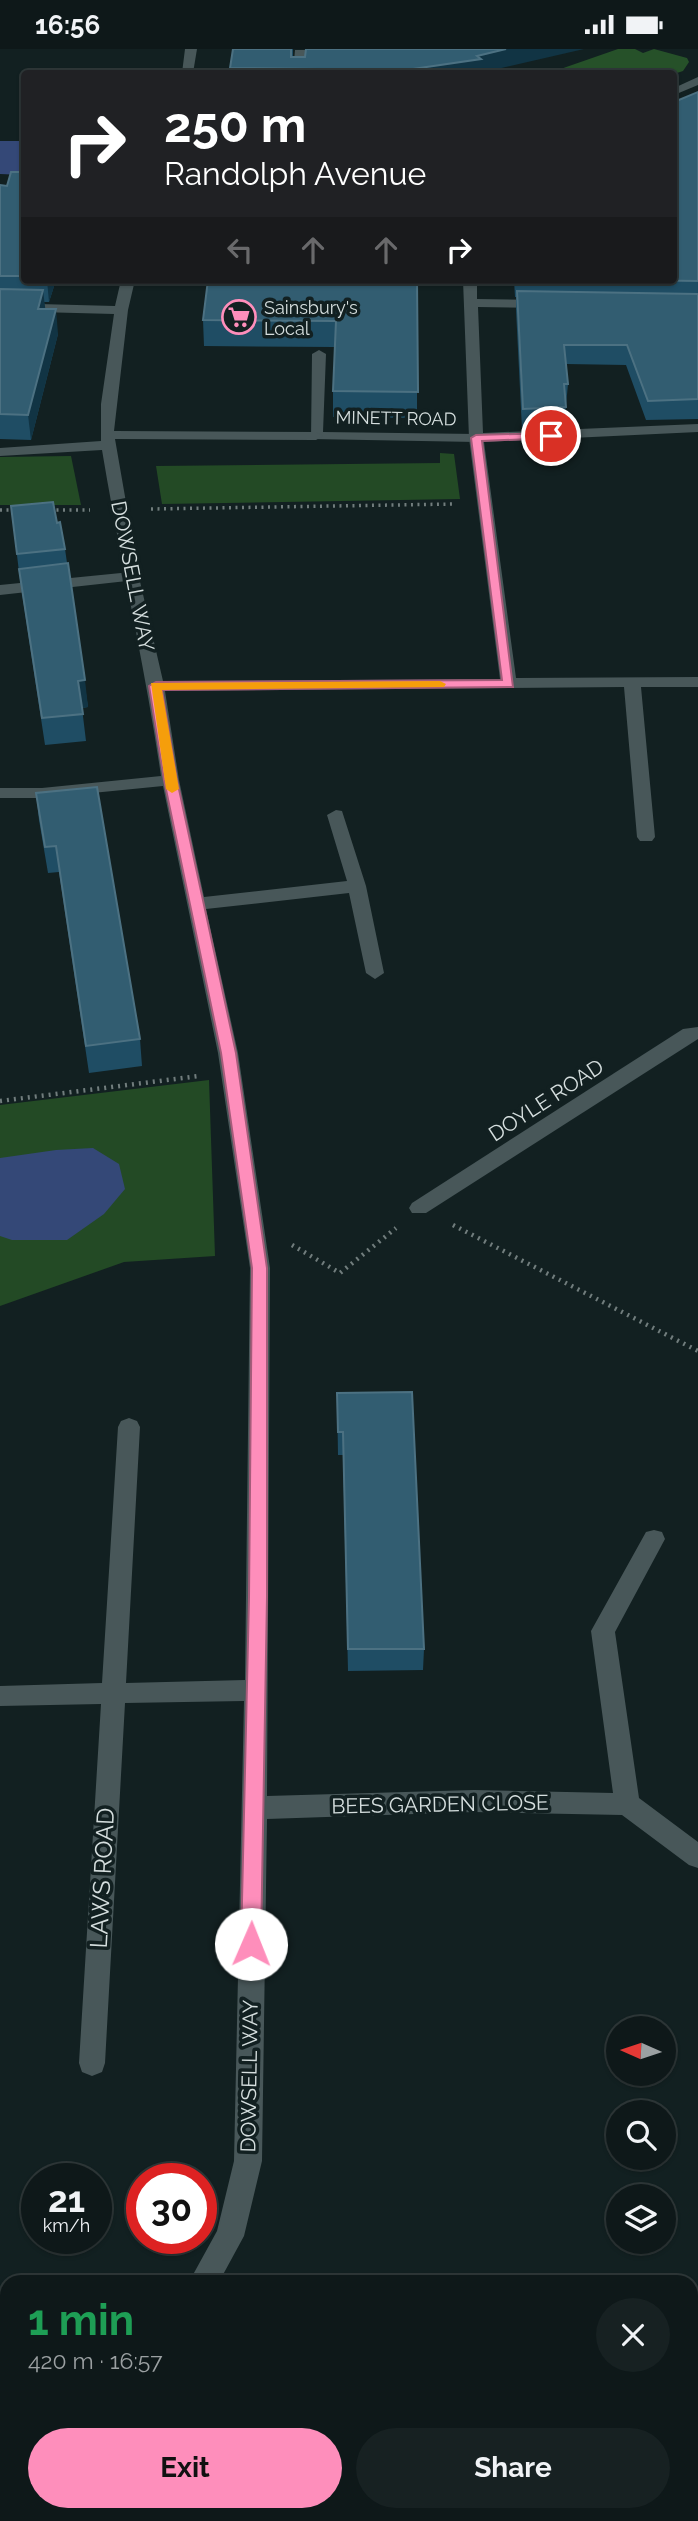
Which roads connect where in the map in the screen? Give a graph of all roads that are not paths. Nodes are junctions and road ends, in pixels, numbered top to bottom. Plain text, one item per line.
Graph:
1 (191, 49) edge
2 (301, 50) edge
3 (188, 70) edge
4 (299, 70) edge
5 (698, 81) edge
6 (677, 91) edge
7 (127, 284) edge
8 (470, 284) edge
9 (471, 303) junction
10 (565, 305) edge
11 (0, 307) edge
12 (121, 310) junction
13 (319, 354) dead end
14 (698, 428) edge
15 (316, 436) junction
16 (476, 438) junction
17 (108, 440) junction
18 (0, 452) edge
19 (131, 577) junction
20 (0, 590) edge
21 (698, 682) edge
22 (632, 683) junction
23 (509, 684) junction
24 (156, 686) junction
25 (170, 780) junction
26 (0, 793) edge
27 (336, 815) dead end
28 (646, 837) dead end
29 (357, 886) junction
30 (197, 904) junction
31 (375, 973) dead end
32 (698, 1033) edge
33 (419, 1208) road end
34 (129, 1427) dead end
35 (654, 1539) dead end
36 (256, 1690) junction
37 (113, 1694) junction
38 (0, 1696) edge
39 (627, 1804) junction
40 (253, 1808) junction
41 (698, 1857) edge
42 (92, 2063) dead end
43 (207, 2275) edge

1 - 3 street
2 - 4 street
5 - 6 street
7 - 12 street, DOWSELL WAY
8 - 9 street, MINETT ROAD
9 - 10 street
9 - 16 street, MINETT ROAD
11 - 12 street
12 - 17 street, DOWSELL WAY
13 - 15 street
14 - 16 street, MINETT ROAD
15 - 16 street, MINETT ROAD
15 - 17 street, MINETT ROAD
16 - 23 street, MINETT ROAD
17 - 18 street, MINETT ROAD
17 - 19 street, DOWSELL WAY
19 - 20 street
19 - 24 street, DOWSELL WAY
21 - 22 street
22 - 23 street
22 - 28 street
23 - 24 street
24 - 25 street, DOWSELL WAY
25 - 26 street
25 - 30 street, DOWSELL WAY
27 - 29 street
29 - 30 street
29 - 31 street
30 - 36 street, DOWSELL WAY
32 - 33 street, DOYLE ROAD
34 - 37 street, LAWS ROAD
35 - 39 street
36 - 37 street
36 - 40 street, DOWSELL WAY
37 - 38 street
37 - 42 street, LAWS ROAD
39 - 40 street, BEES GARDEN CLOSE
39 - 41 street
40 - 43 street, DOWSELL WAY

